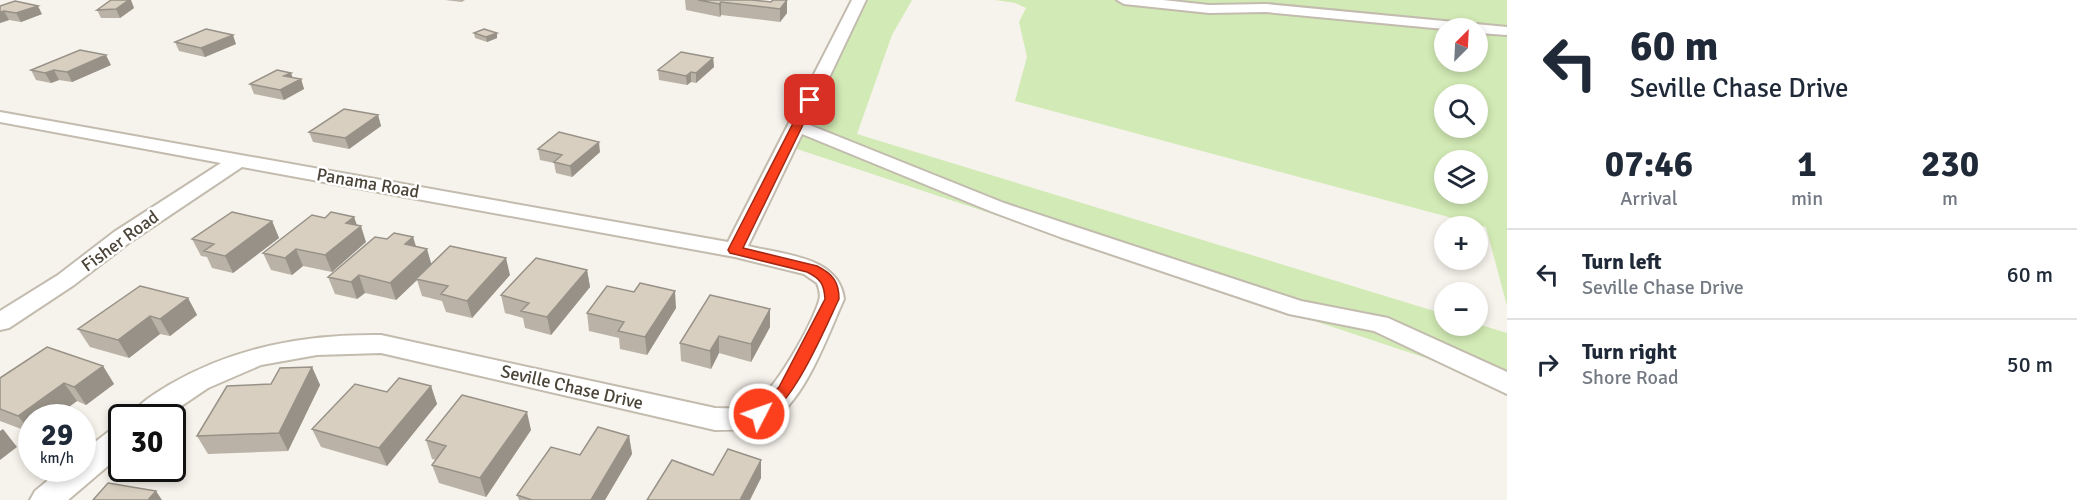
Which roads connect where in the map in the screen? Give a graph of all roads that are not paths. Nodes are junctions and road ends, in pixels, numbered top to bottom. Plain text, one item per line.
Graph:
1 (859, 0) edge
2 (1125, 0) edge
3 (1507, 31) edge
4 (0, 117) edge
5 (797, 126) junction
6 (239, 160) junction
7 (735, 250) junction
8 (0, 322) edge
9 (1507, 384) edge
10 (164, 404) edge
11 (108, 449) edge
12 (46, 500) edge

1 - 5 street
2 - 3 street
4 - 6 street, Panama Road
5 - 7 street
5 - 9 street
6 - 7 street, Panama Road
6 - 8 street, Fisher Road
7 - 10 street, Seville Chase Drive
11 - 12 street

